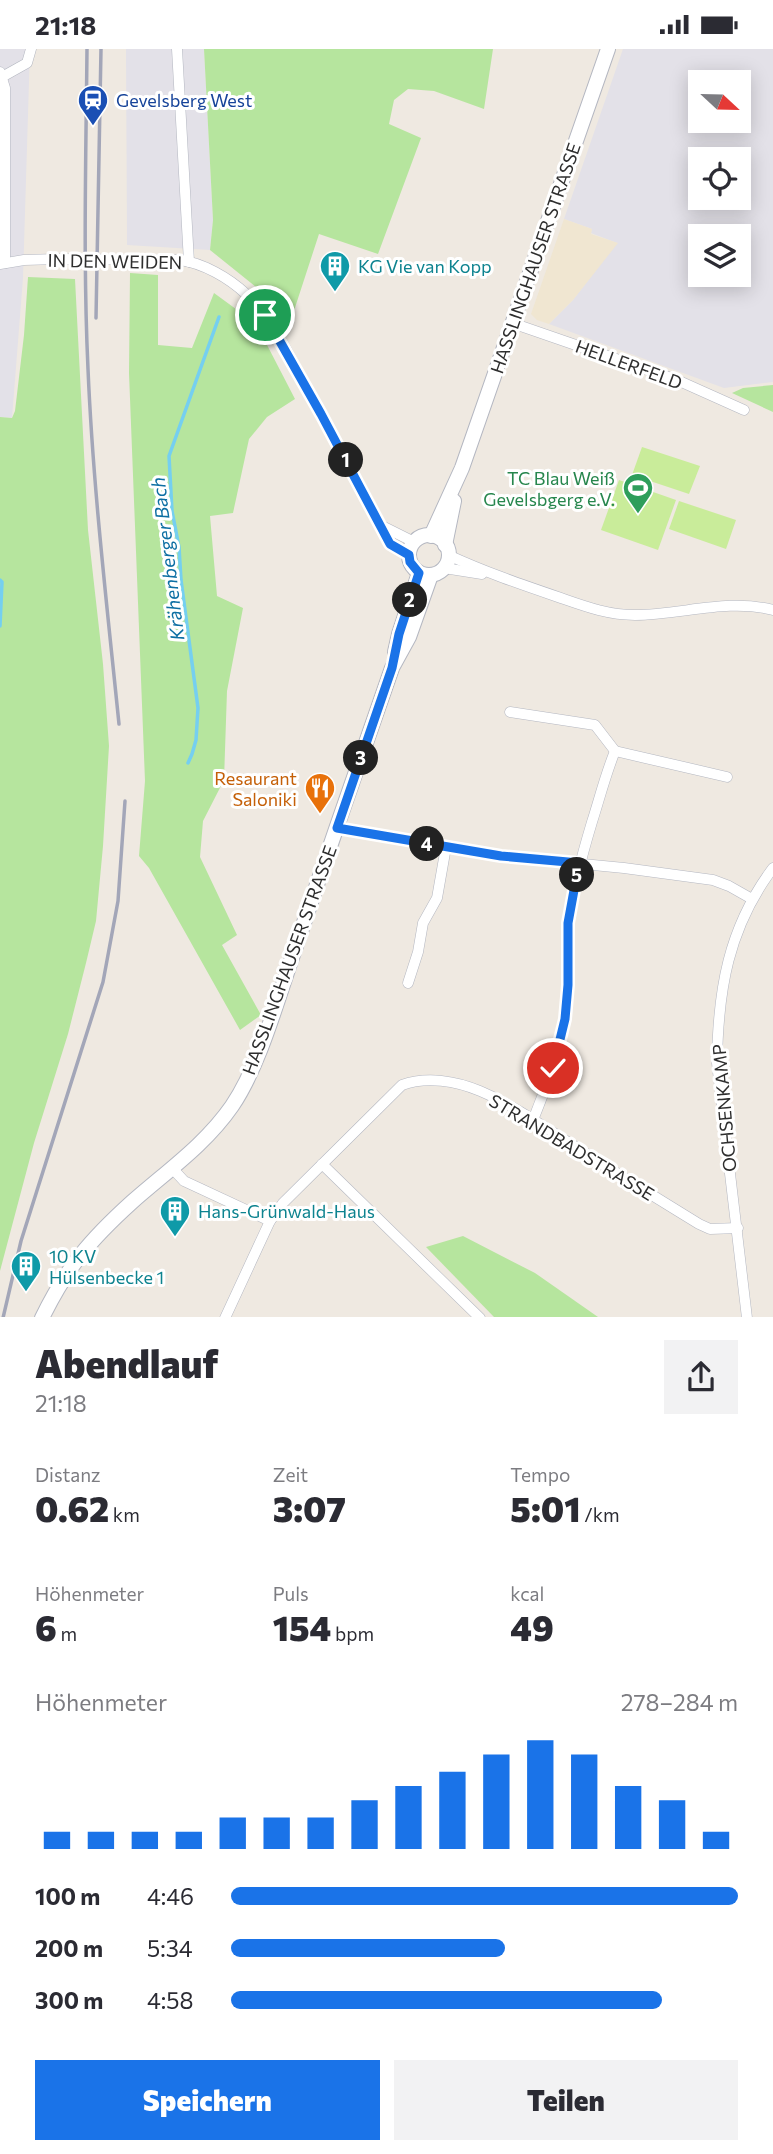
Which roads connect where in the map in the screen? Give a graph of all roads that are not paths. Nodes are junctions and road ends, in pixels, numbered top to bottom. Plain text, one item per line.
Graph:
1 (31, 49) edge
2 (177, 49) edge
3 (608, 49) edge
4 (1, 75) edge
5 (189, 261) junction
6 (3, 263) edge
7 (512, 323) junction
8 (744, 410) dead end
9 (462, 468) junction
10 (431, 536) junction
11 (411, 549) junction
12 (437, 563) junction
13 (773, 610) edge
14 (510, 712) dead end
15 (615, 751) junction
16 (727, 777) dead end
17 (337, 828) junction
18 (446, 847) junction
19 (579, 863) junction
20 (773, 868) edge
21 (752, 899) junction
22 (408, 983) dead end
23 (533, 1120) junction
24 (322, 1164) junction
25 (172, 1168) junction
26 (270, 1221) junction
27 (737, 1228) junction
28 (44, 1315) edge
29 (227, 1317) edge
30 (479, 1317) edge
31 (747, 1317) edge

1 - 4 street
2 - 5 street
3 - 7 main road, HASSLINGHAUSER STRASSE
4 - 6 street
5 - 6 street, IN DEN WEIDEN
5 - 11 street, IN DEN WEIDEN
7 - 8 street, HELLERFELD
7 - 9 main road, HASSLINGHAUSER STRASSE
9 - 10 main road, HASSLINGHAUSER STRASSE
9 - 12 main road, HASSLINGHAUSER STRASSE
10 - 11 main road
10 - 12 main road
11 - 12 main road
12 - 13 street
12 - 17 main road, HASSLINGHAUSER STRASSE
14 - 15 street
15 - 16 street
15 - 19 street
17 - 18 street
17 - 25 main road, HASSLINGHAUSER STRASSE
18 - 19 street
18 - 22 street
19 - 21 street
19 - 23 street
20 - 21 street, OCHSENKAMP
21 - 27 street, OCHSENKAMP
23 - 24 street, STRANDBADSTRASSE
23 - 27 street, STRANDBADSTRASSE
24 - 26 street
24 - 30 street
25 - 26 street
25 - 28 main road, HASSLINGHAUSER STRASSE
26 - 29 street
27 - 31 street, OCHSENKAMP

